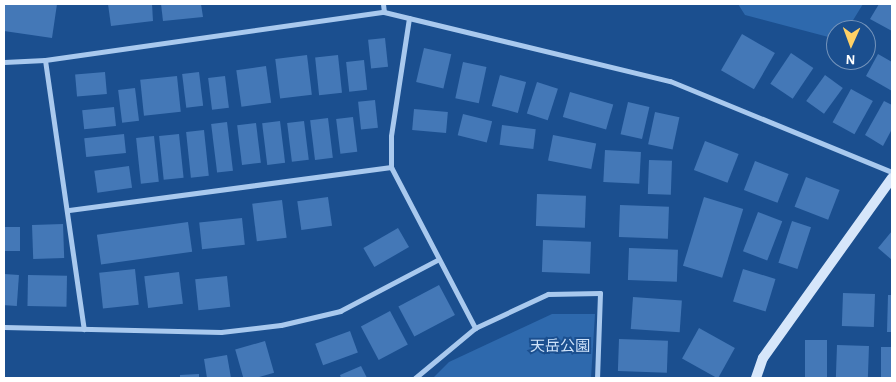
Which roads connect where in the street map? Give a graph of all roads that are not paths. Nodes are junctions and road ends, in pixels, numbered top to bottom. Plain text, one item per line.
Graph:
1 (383, 4) edge
2 (384, 12) junction
3 (409, 18) junction
4 (45, 60) junction
5 (4, 62) edge
6 (390, 167) junction
7 (892, 172) edge
8 (892, 178) edge
9 (69, 210) junction
10 (437, 260) junction
11 (4, 328) edge
12 (475, 328) junction
13 (84, 329) junction
14 (415, 378) edge
15 (596, 378) edge
16 (756, 378) edge

1 - 2 street
2 - 3 street
2 - 4 street
3 - 6 street
3 - 7 street
4 - 5 street
4 - 9 street
6 - 9 street
6 - 10 street
8 - 16 street
9 - 13 street
10 - 12 street
10 - 13 street
11 - 13 street
12 - 14 street
12 - 15 street

